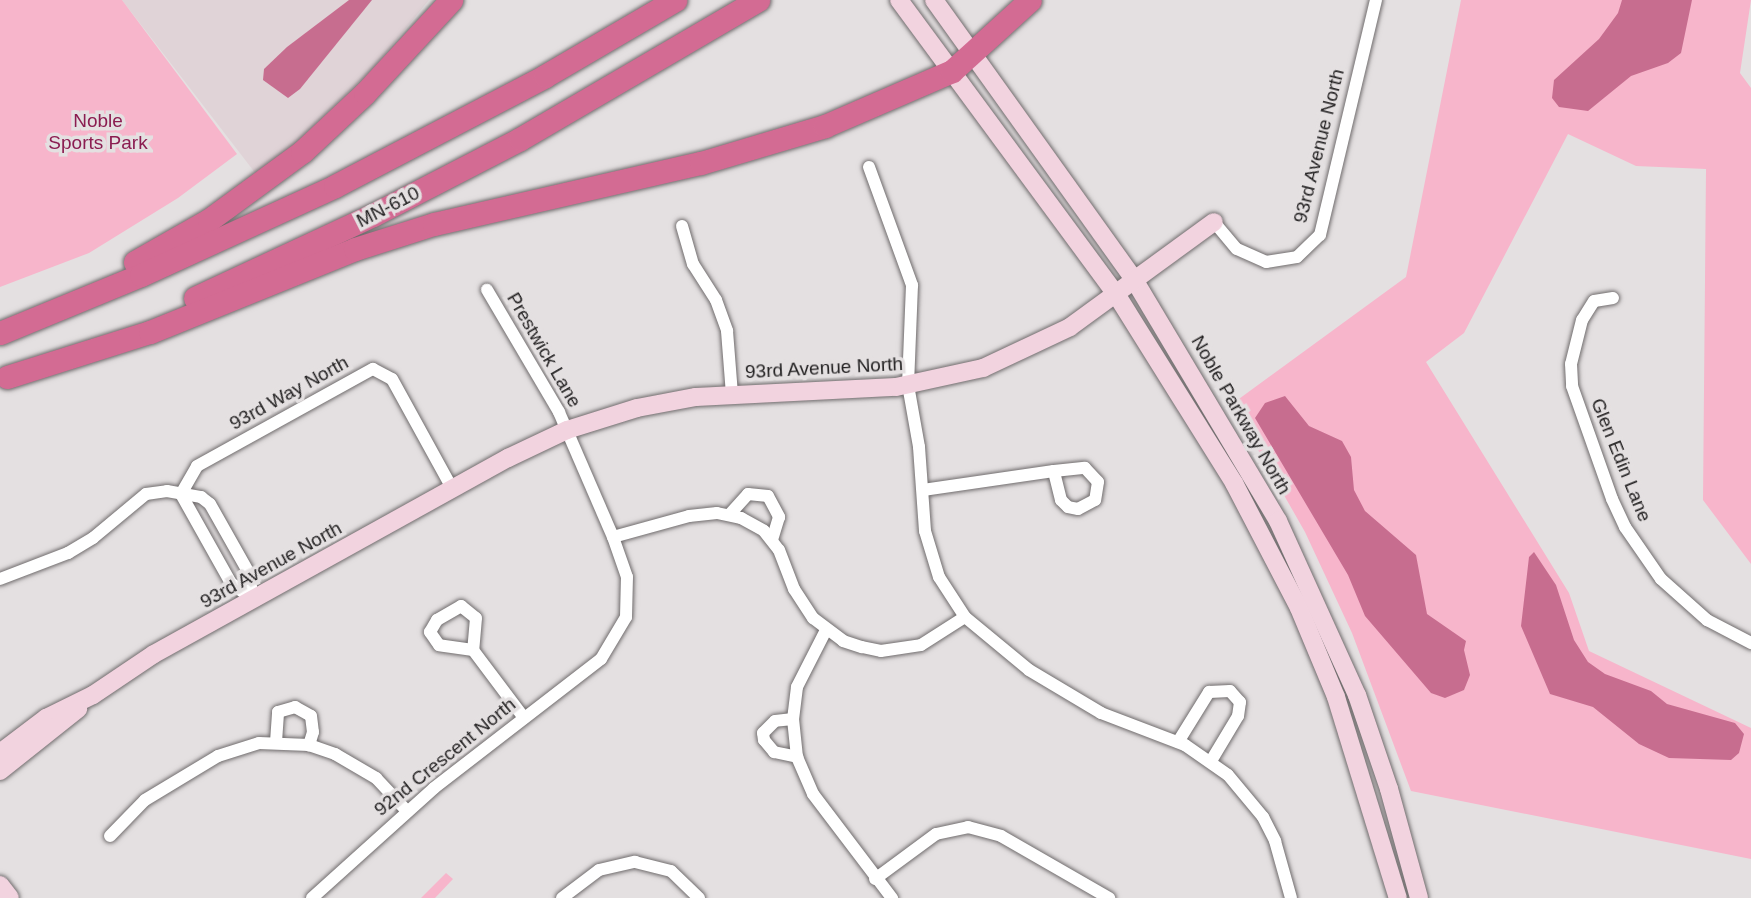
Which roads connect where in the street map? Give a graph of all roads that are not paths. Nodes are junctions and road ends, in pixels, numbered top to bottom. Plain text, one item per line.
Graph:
1 (433, 0) edge
2 (451, 0) edge
3 (675, 0) edge
4 (758, 0) edge
5 (899, 0) edge
6 (934, 0) edge
7 (1030, 0) edge
8 (1376, 0) edge
9 (974, 55) junction
10 (952, 71) junction
11 (339, 116) junction
12 (869, 167) dead end
13 (1214, 222) joint
14 (682, 226) dead end
15 (1135, 281) junction
16 (487, 289) dead end
17 (1116, 294) junction
18 (1613, 298) dead end
19 (0, 326) edge
20 (0, 333) edge
21 (4, 378) edge
22 (908, 385) junction
23 (732, 394) junction
24 (567, 430) junction
25 (1054, 471) dead end
26 (452, 488) junction
27 (923, 490) junction
28 (181, 494) junction
29 (730, 514) junction
30 (613, 537) junction
31 (772, 540) junction
32 (0, 579) edge
33 (252, 599) junction
34 (965, 617) junction
35 (827, 630) junction
36 (1751, 643) edge
37 (473, 650) dead end
38 (607, 652) joint
39 (93, 695) junction
40 (524, 718) junction
41 (793, 719) junction
42 (276, 742) junction
43 (1178, 742) junction
44 (309, 745) junction
45 (0, 753) edge
46 (797, 757) junction
47 (1211, 761) junction
48 (0, 771) edge
49 (407, 811) junction
50 (110, 836) dead end
51 (875, 878) junction
52 (312, 898) edge
53 (562, 898) edge
54 (699, 898) edge
55 (892, 898) edge
56 (1109, 898) edge
57 (1291, 898) edge
58 (1398, 898) edge
59 (1419, 898) edge

1 - 11 highway
2 - 11 highway
3 - 20 highway
4 - 21 highway, MN-610
5 - 10 main road, Noble Parkway North
6 - 9 main road, Noble Parkway North
7 - 9 highway
8 - 13 street, 93rd Avenue North
9 - 10 highway
9 - 15 main road, Noble Parkway North
10 - 17 main road, Noble Parkway North
10 - 21 highway
11 - 19 highway
12 - 22 street
13 - 15 main road, 93rd Avenue North
14 - 23 street
15 - 17 main road, 93rd Avenue North
15 - 59 main road, Noble Parkway North
16 - 24 street, Prestwick Lane
17 - 22 main road, 93rd Avenue North
17 - 58 main road, Noble Parkway North
18 - 36 street, Glen Edin Lane
22 - 23 main road, 93rd Avenue North
22 - 27 street
23 - 24 main road, 93rd Avenue North
24 - 26 main road, 93rd Avenue North
24 - 30 street, Prestwick Lane
25 - 27 street
26 - 28 street, 93rd Way North
26 - 33 main road, 93rd Avenue North
27 - 34 street
28 - 32 street
28 - 33 street
28 - 33 street
29 - 30 street
29 - 31 street
29 - 31 street
30 - 38 street, Prestwick Lane
31 - 35 street
33 - 39 main road, 93rd Avenue North
34 - 35 street
34 - 43 street
35 - 41 street
37 - 40 street
38 - 40 street, 92nd Crescent North
39 - 45 main road, 93rd Avenue North
39 - 48 main road, 93rd Avenue North
40 - 49 street, 92nd Crescent North
41 - 46 street
41 - 46 street
42 - 44 street
42 - 44 street
42 - 50 street
43 - 47 street
43 - 47 street
44 - 49 street
46 - 51 street
47 - 57 street
49 - 52 street, 92nd Crescent North
51 - 55 street
51 - 56 street
53 - 54 street

